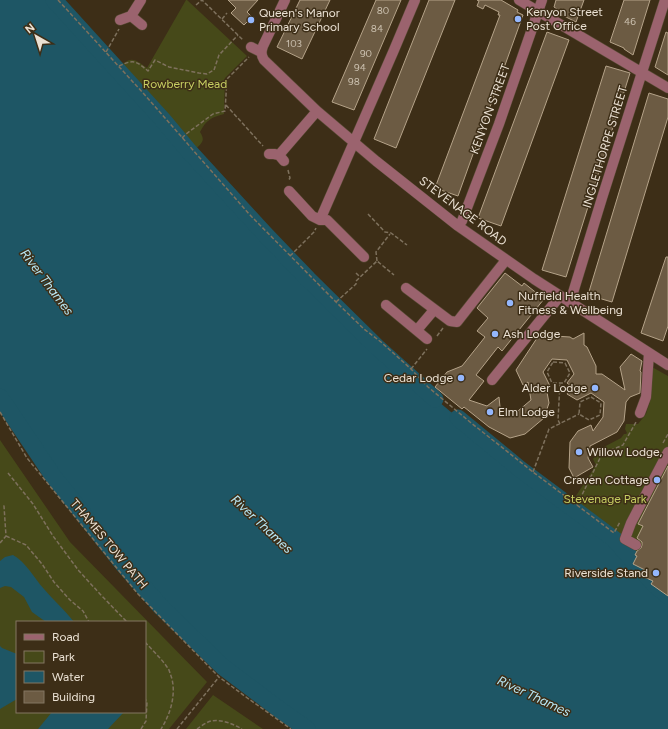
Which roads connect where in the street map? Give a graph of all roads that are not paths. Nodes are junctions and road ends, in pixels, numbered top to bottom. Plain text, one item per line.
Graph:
1 (141, 0) edge
2 (285, 0) edge
3 (415, 0) edge
4 (519, 0) edge
5 (542, 0) edge
6 (665, 0) edge
7 (538, 11) junction
8 (131, 16) junction
9 (120, 20) road end
10 (142, 25) dead end
11 (250, 51) road end
12 (261, 53) junction
13 (642, 72) junction
14 (668, 88) edge
15 (317, 111) junction
16 (354, 142) junction
17 (276, 156) road end
18 (289, 191) road end
19 (320, 220) junction
20 (458, 226) junction
21 (364, 257) dead end
22 (506, 260) junction
23 (406, 288) dead end
24 (564, 299) junction
25 (386, 305) dead end
26 (434, 310) junction
27 (420, 326) junction
28 (427, 339) dead end
29 (649, 353) junction
30 (668, 365) edge
31 (492, 380) dead end
32 (640, 413) road end
33 (664, 449) edge
34 (636, 545) dead end

1 - 8 street
2 - 12 street
3 - 16 street
4 - 7 street
5 - 7 street, KENYON STREET
6 - 13 street, INGLETHORPE STREET
7 - 13 street
7 - 20 street, KENYON STREET
8 - 9 street
8 - 10 street
11 - 12 street
12 - 15 street, STEVENAGE ROAD
13 - 14 street
13 - 24 street, INGLETHORPE STREET
15 - 16 street, STEVENAGE ROAD
15 - 17 street
16 - 19 street
16 - 20 street, STEVENAGE ROAD
18 - 19 street
19 - 21 street
20 - 22 street, STEVENAGE ROAD
22 - 24 street, STEVENAGE ROAD
22 - 26 street
23 - 26 street
24 - 29 street, STEVENAGE ROAD
24 - 31 street, INGLETHORPE STREET
25 - 27 street
26 - 27 street
27 - 28 street
29 - 30 street, STEVENAGE ROAD
29 - 32 street
33 - 34 street

